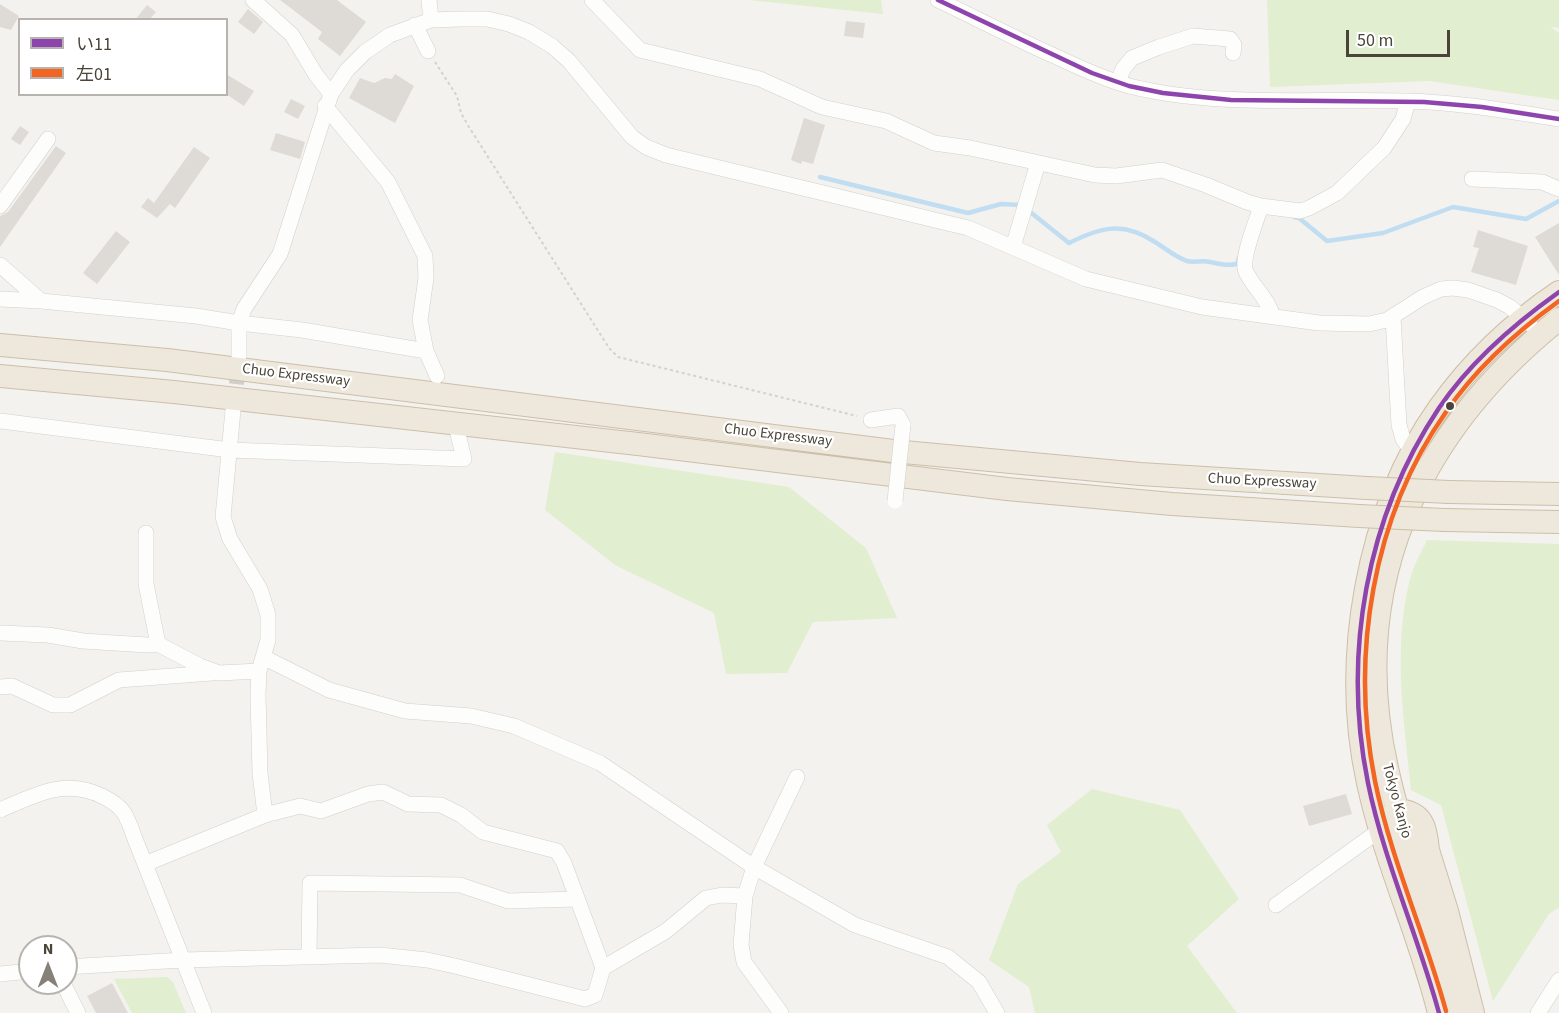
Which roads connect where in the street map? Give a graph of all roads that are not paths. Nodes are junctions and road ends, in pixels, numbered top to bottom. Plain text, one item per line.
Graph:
1 (253, 0) edge
2 (429, 0) edge
3 (592, 0) edge
4 (938, 0) edge
5 (963, 6) edge
6 (431, 20) junction
7 (415, 25) junction
8 (428, 51) road end
9 (1233, 53) dead end
10 (1118, 82) junction
11 (328, 100) junction
12 (1408, 100) junction
13 (1559, 119) edge
14 (48, 139) dead end
15 (1038, 163) junction
16 (1472, 179) dead end
17 (1559, 189) edge
18 (0, 206) edge
19 (1261, 206) junction
20 (1013, 247) junction
21 (0, 265) edge
22 (1559, 292) edge
23 (0, 299) edge
24 (41, 301) junction
25 (1273, 317) junction
26 (1393, 317) junction
27 (1525, 317) junction
28 (1559, 319) edge
29 (239, 323) junction
30 (1539, 335) junction
31 (0, 345) edge
32 (426, 351) junction
33 (239, 356) tunnel mouth
34 (0, 376) edge
35 (437, 376) dead end
36 (233, 410) tunnel mouth
37 (872, 420) road end
38 (0, 421) edge
39 (458, 434) dead end
40 (230, 450) junction
41 (1412, 452) junction
42 (1559, 494) edge
43 (895, 501) dead end
44 (1559, 522) edge
45 (146, 533) dead end
46 (0, 633) edge
47 (158, 644) junction
48 (261, 664) junction
49 (219, 673) junction
50 (0, 687) edge
51 (797, 777) dead end
52 (0, 810) edge
53 (1397, 810) junction
54 (265, 815) junction
55 (1380, 830) junction
56 (1404, 832) junction
57 (1428, 850) junction
58 (145, 864) junction
59 (754, 867) junction
60 (745, 896) junction
61 (577, 899) junction
62 (1276, 905) dead end
63 (309, 957) junction
64 (183, 960) junction
65 (78, 966) edge
66 (603, 968) junction
67 (18, 972) edge
68 (0, 974) edge
69 (1559, 980) edge
70 (69, 995) edge
71 (78, 1013) edge
72 (204, 1013) edge
73 (781, 1013) edge
74 (997, 1013) edge
75 (1439, 1013) edge
76 (1456, 1013) edge
77 (1473, 1013) edge
78 (1538, 1013) edge

1 - 11 street
2 - 6 street
3 - 15 street
4 - 5 street
5 - 10 street
6 - 7 street
6 - 20 street
7 - 8 street
7 - 11 street
9 - 10 street
10 - 12 street
11 - 29 street
11 - 32 street
12 - 13 street
12 - 19 street
14 - 18 street
15 - 19 street
15 - 20 street
16 - 17 street
19 - 25 street
20 - 25 street
21 - 24 street
22 - 27 highway, Tokyo Kanjo
23 - 24 street
24 - 29 street
25 - 26 street
26 - 27 street
26 - 41 street
27 - 30 street
27 - 41 highway, Tokyo Kanjo
28 - 30 highway, Tokyo Kanjo
29 - 32 street
29 - 33 street
30 - 53 highway, Tokyo Kanjo
31 - 42 highway, Chuo Expressway, bridge
32 - 35 street
34 - 44 highway, Chuo Expressway, bridge
36 - 40 street
37 - 43 street, bridge
38 - 40 street
39 - 40 street
40 - 48 street
41 - 55 highway, Tokyo Kanjo
45 - 47 street
46 - 47 street
47 - 49 street
48 - 49 street
48 - 54 street
48 - 59 street
49 - 50 street
51 - 59 street
52 - 58 street
53 - 55 highway
53 - 56 highway, Tokyo Kanjo
53 - 57 highway
54 - 58 street
54 - 61 street
55 - 56 highway
55 - 62 street
55 - 75 highway, Tokyo Kanjo
56 - 57 highway
56 - 76 highway, Tokyo Kanjo
57 - 77 highway
58 - 64 street
59 - 60 street
59 - 74 street
60 - 66 street
60 - 73 street
61 - 63 street
61 - 66 street
63 - 64 street
63 - 66 street
64 - 65 street
64 - 72 street
67 - 68 street
69 - 78 street
70 - 71 street

